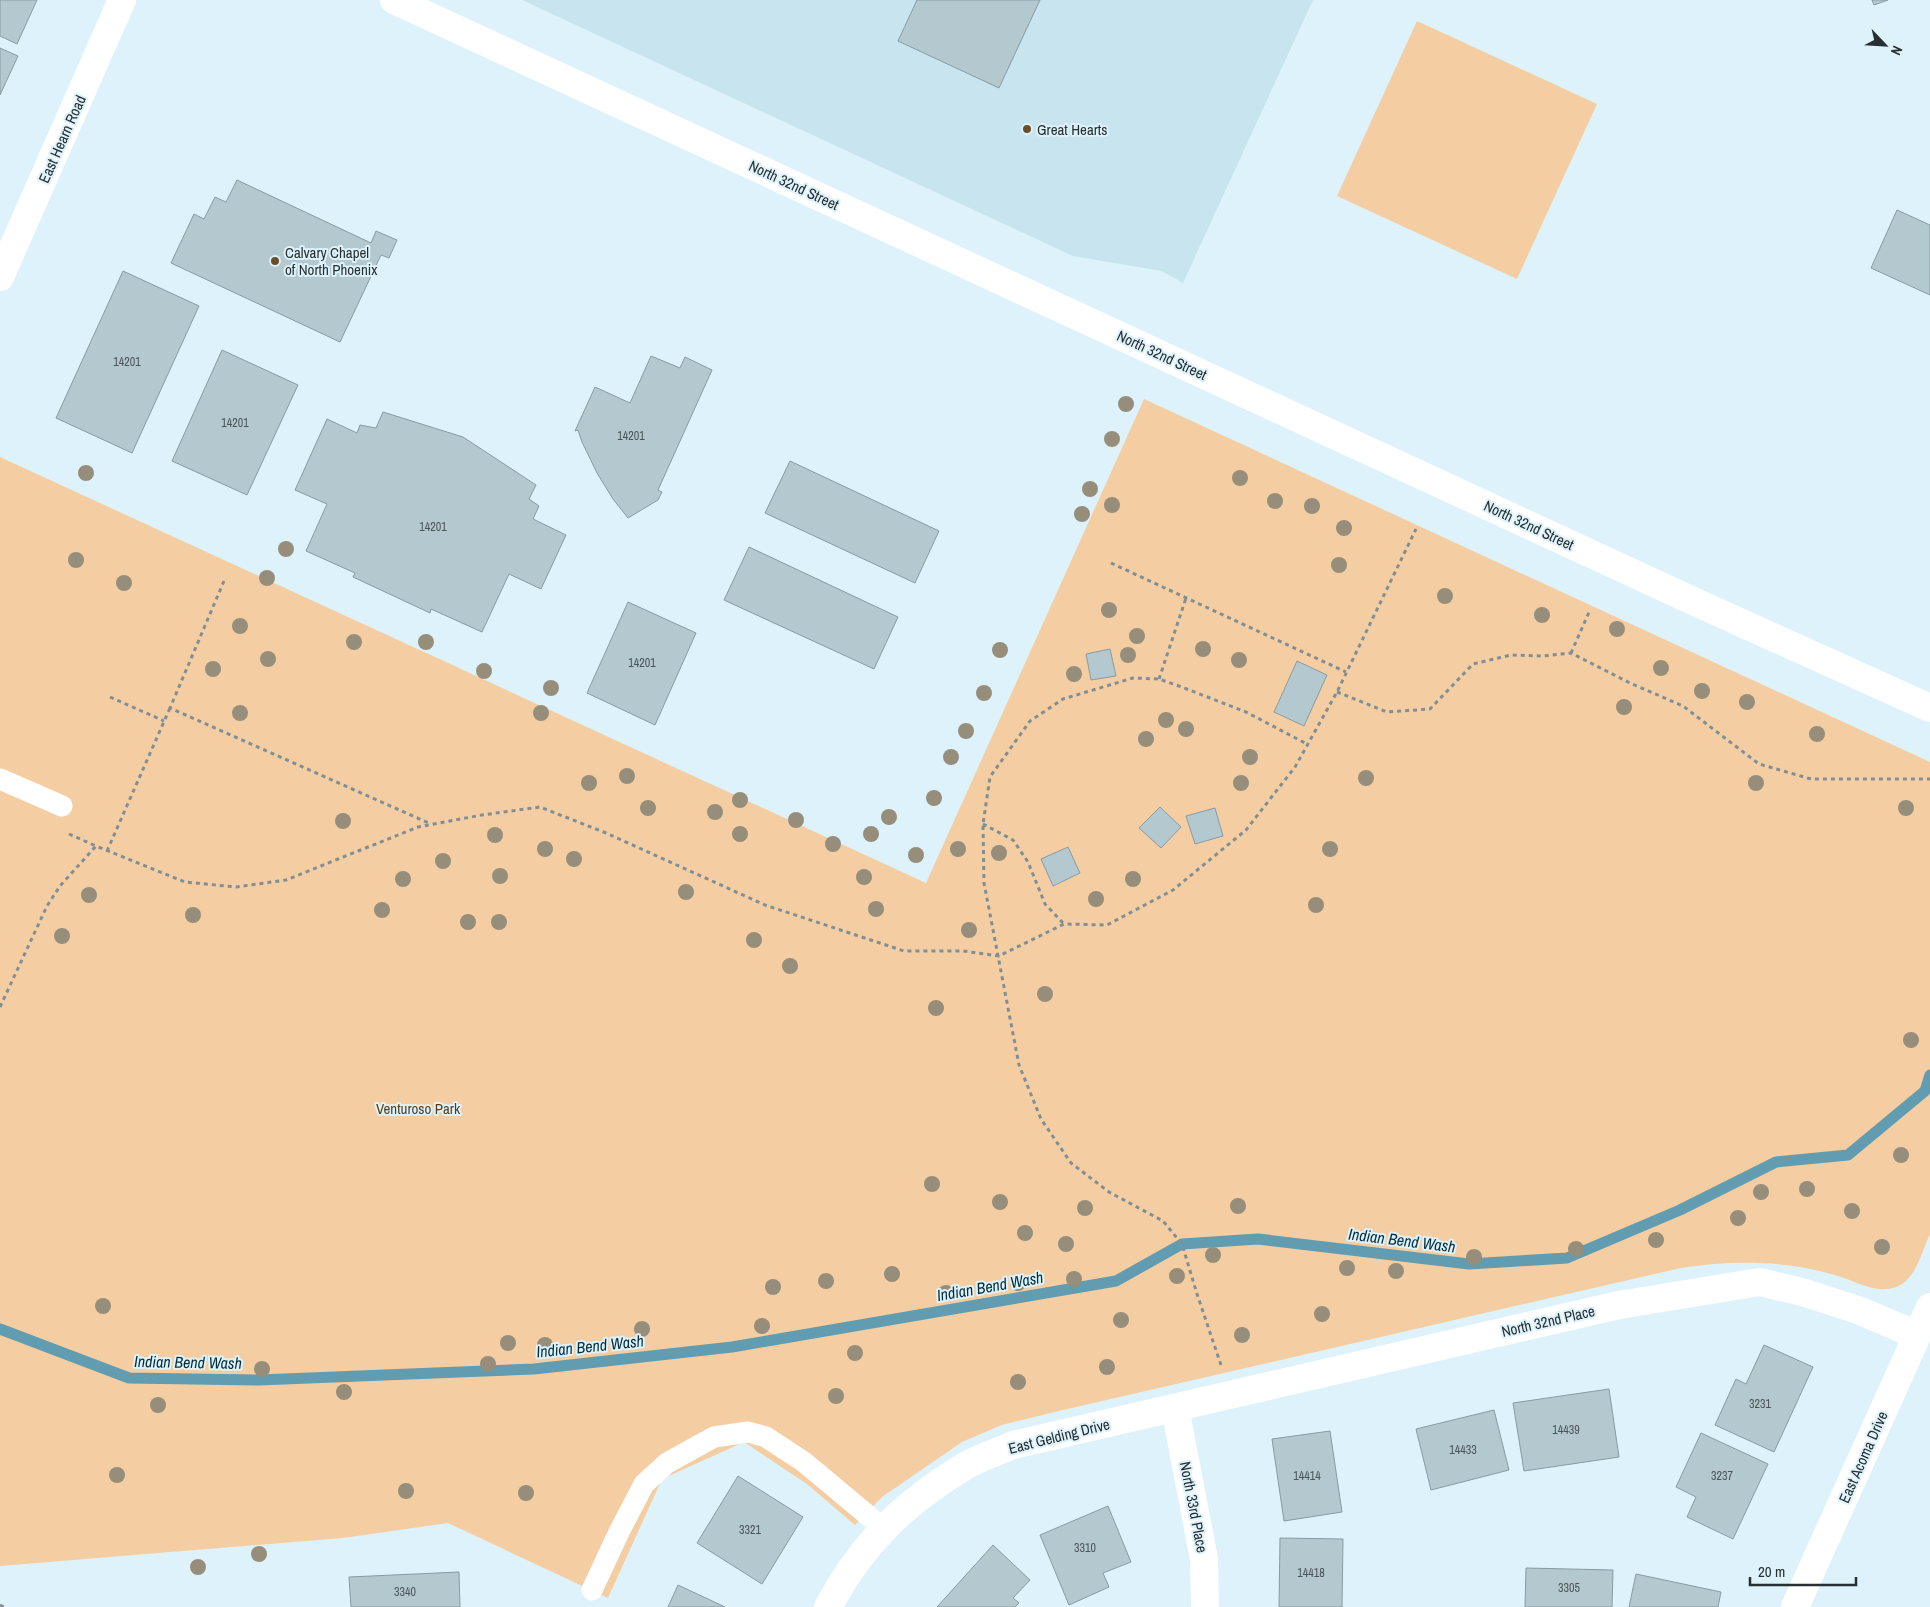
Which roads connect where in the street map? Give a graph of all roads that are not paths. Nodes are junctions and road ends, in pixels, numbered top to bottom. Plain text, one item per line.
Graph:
1 (122, 0) edge
2 (394, 0) edge
3 (0, 277) edge
4 (1930, 708) edge
5 (0, 779) edge
6 (62, 806) dead end
7 (1930, 1307) edge
8 (1917, 1335) junction
9 (1175, 1408) junction
10 (883, 1528) junction
11 (592, 1590) dead end
12 (1798, 1606) edge
13 (828, 1607) edge
14 (1205, 1607) edge

1 - 3 street, East Hearn Road
2 - 4 street, North 32nd Street
5 - 6 lane
7 - 8 street, East Acoma Drive
8 - 9 street, North 32nd Place
8 - 12 street, East Acoma Drive
9 - 10 street, East Gelding Drive
9 - 14 street, North 33rd Place
10 - 11 lane
10 - 13 street, East Gelding Drive

